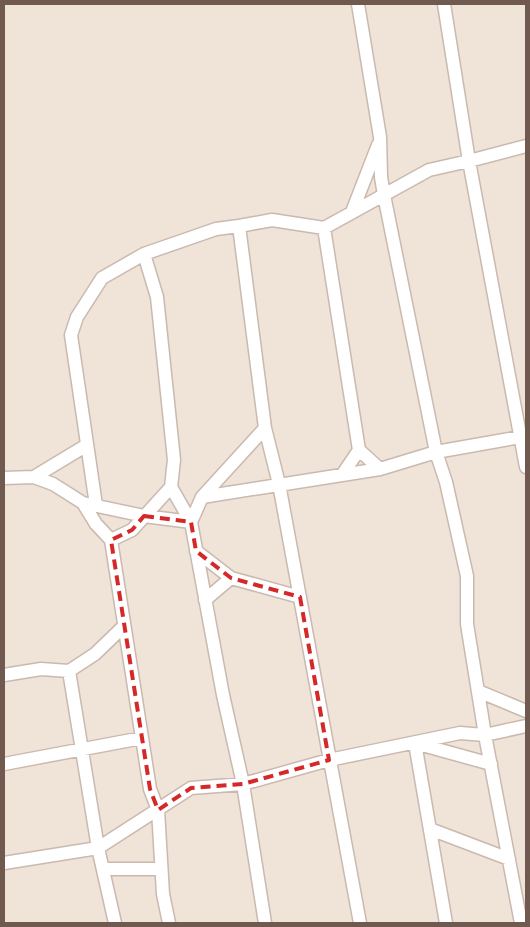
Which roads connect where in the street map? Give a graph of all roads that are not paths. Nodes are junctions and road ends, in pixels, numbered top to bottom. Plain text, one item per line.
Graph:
1 (358, 4) edge
2 (444, 4) edge
3 (380, 138) junction
4 (526, 146) edge
5 (469, 161) junction
6 (384, 195) junction
7 (352, 212) junction
8 (239, 226) junction
9 (324, 228) junction
10 (144, 254) junction
11 (265, 428) junction
12 (524, 437) edge
13 (87, 445) junction
14 (359, 450) junction
15 (436, 452) junction
16 (526, 467) edge
17 (380, 469) junction
18 (342, 475) junction
19 (34, 477) junction
20 (4, 478) edge
21 (279, 484) junction
22 (171, 487) junction
23 (202, 497) junction
24 (90, 504) junction
25 (144, 516) junction
26 (191, 522) junction
27 (111, 540) junction
28 (196, 551) junction
29 (231, 578) junction
30 (300, 597) junction
31 (205, 600) junction
32 (124, 626) junction
33 (70, 670) junction
34 (4, 675) edge
35 (478, 691) junction
36 (526, 711) edge
37 (526, 726) edge
38 (485, 735) junction
39 (142, 738) junction
40 (414, 743) junction
41 (82, 750) junction
42 (329, 760) junction
43 (4, 764) edge
44 (491, 764) junction
45 (243, 784) junction
46 (158, 810) junction
47 (430, 829) junction
48 (98, 848) junction
49 (509, 858) junction
50 (4, 863) edge
51 (103, 869) junction
52 (161, 869) junction
53 (114, 923) edge
54 (169, 923) edge
55 (265, 923) edge
56 (360, 923) edge
57 (446, 923) edge
58 (521, 923) edge

1 - 3 street
2 - 5 street
3 - 6 street
3 - 7 street
4 - 5 street
5 - 6 street
5 - 12 street
6 - 7 street
6 - 15 street
7 - 9 street
8 - 9 street
8 - 10 street
8 - 11 street
9 - 14 street
10 - 13 street
10 - 22 street
11 - 21 street
11 - 23 street
12 - 15 street
12 - 16 street
13 - 19 street
13 - 24 street
14 - 17 street
14 - 18 street
15 - 17 street
15 - 35 street
17 - 18 street
18 - 21 street
19 - 20 street
19 - 24 street
21 - 23 street
21 - 30 street
22 - 25 street
22 - 26 street
23 - 26 street
24 - 25 street
24 - 27 street
25 - 26 street
25 - 27 street
26 - 28 street
27 - 32 street
28 - 29 street
28 - 31 street
29 - 30 street
29 - 31 street
30 - 42 street
31 - 45 street
32 - 33 street
32 - 39 street
33 - 34 street
33 - 41 street
35 - 36 street
35 - 38 street
37 - 38 street
38 - 40 street
38 - 44 street
39 - 41 street
39 - 46 street
40 - 42 street
40 - 44 street
40 - 47 street
41 - 43 street
41 - 48 street
42 - 45 street
42 - 56 street
44 - 49 street
45 - 46 street
45 - 55 street
46 - 48 street
46 - 52 street
47 - 49 street
47 - 57 street
48 - 50 street
48 - 51 street
49 - 58 street
51 - 52 street
51 - 53 street
52 - 54 street

